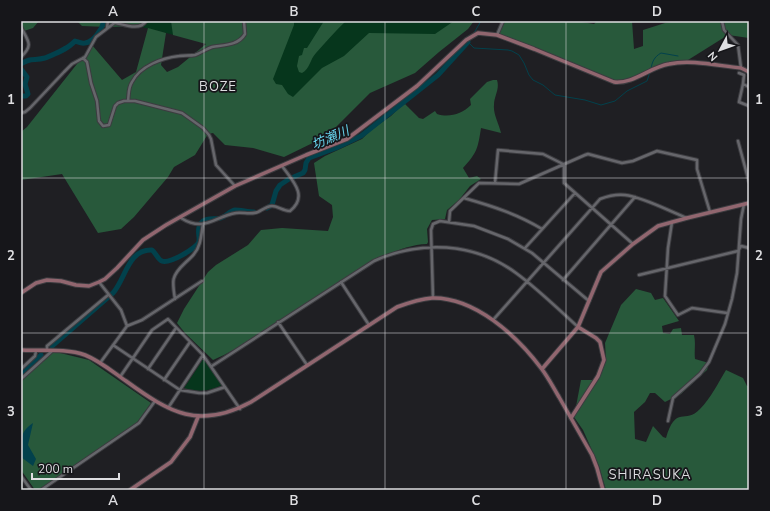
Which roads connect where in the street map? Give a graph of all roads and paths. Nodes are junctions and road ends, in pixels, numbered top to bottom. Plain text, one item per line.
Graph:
1 (108, 21) edge
2 (146, 21) edge
3 (244, 21) edge
4 (503, 21) edge
5 (722, 21) edge
6 (116, 22) edge
7 (21, 27) edge
8 (107, 28) junction
9 (497, 35) junction
10 (21, 57) edge
11 (83, 58) junction
12 (741, 68) junction
13 (749, 72) edge
14 (739, 73) dead end
15 (743, 84) junction
16 (749, 87) edge
17 (128, 101) junction
18 (749, 106) edge
19 (21, 113) edge
20 (738, 141) dead end
21 (564, 164) junction
22 (281, 166) junction
23 (749, 182) edge
24 (495, 184) junction
25 (235, 186) junction
26 (575, 193) junction
27 (635, 197) junction
28 (464, 198) junction
29 (749, 203) edge
30 (744, 204) junction
31 (592, 208) junction
32 (710, 213) junction
33 (181, 218) junction
34 (687, 218) junction
35 (449, 222) junction
36 (672, 222) junction
37 (203, 224) junction
38 (612, 225) junction
39 (542, 229) junction
40 (633, 244) junction
41 (431, 246) junction
42 (525, 248) junction
43 (739, 248) junction
44 (749, 248) edge
45 (544, 263) junction
46 (667, 268) junction
47 (639, 275) dead end
48 (563, 280) junction
49 (202, 281) dead end
50 (99, 282) junction
51 (341, 282) junction
52 (527, 282) junction
53 (21, 293) edge
54 (108, 295) junction
55 (433, 298) junction
56 (175, 299) junction
57 (589, 302) junction
58 (727, 314) junction
59 (493, 320) junction
60 (278, 322) junction
61 (369, 325) junction
62 (127, 326) junction
63 (578, 327) junction
64 (176, 328) junction
65 (190, 342) junction
66 (113, 345) junction
67 (21, 350) edge
68 (36, 351) junction
69 (49, 351) junction
70 (204, 355) junction
71 (132, 358) junction
72 (100, 363) junction
73 (212, 366) junction
74 (308, 366) junction
75 (21, 369) edge
76 (148, 369) junction
77 (542, 369) junction
78 (120, 377) junction
79 (21, 379) edge
80 (164, 380) junction
81 (225, 387) junction
82 (180, 390) junction
83 (155, 401) junction
84 (168, 408) junction
85 (240, 409) junction
86 (198, 417) junction
87 (571, 418) junction
88 (668, 421) dead end
89 (21, 476) edge
90 (31, 490) edge
91 (40, 490) edge
92 (130, 490) edge
93 (603, 490) edge

1 - 8 street
2 - 6 street
3 - 17 street
4 - 9 street
5 - 12 street
6 - 8 street
7 - 10 street
8 - 11 street
9 - 12 street
9 - 22 street
11 - 17 street
11 - 19 street
12 - 13 street
14 - 15 street
15 - 16 street
15 - 18 street
17 - 25 street
20 - 23 street
21 - 24 street
21 - 24 street
21 - 26 street
21 - 32 street
22 - 25 street
22 - 37 street
24 - 28 street
25 - 33 street
26 - 31 street
26 - 39 street
27 - 31 street
27 - 34 street
27 - 38 street
28 - 35 street
28 - 39 street
29 - 30 street
30 - 32 street
30 - 43 street
31 - 38 street
31 - 45 street
32 - 34 street
33 - 37 street
33 - 50 street
34 - 36 street
35 - 41 street
35 - 42 street
36 - 40 street
36 - 46 street
37 - 56 street
38 - 40 street
38 - 48 street
39 - 42 street
40 - 57 street
41 - 51 street
41 - 52 street
41 - 55 street
42 - 45 street
43 - 44 street
43 - 46 street
43 - 58 street
45 - 48 street
45 - 52 street
46 - 47 street
46 - 58 street
48 - 57 street
49 - 56 street
50 - 53 street
50 - 54 street
51 - 60 street
51 - 61 street
52 - 59 street
52 - 63 street
54 - 62 street
54 - 69 street
55 - 59 street
55 - 61 street
56 - 62 street
57 - 63 street
58 - 88 street
59 - 77 street
60 - 73 street
60 - 74 street
61 - 74 street
62 - 66 street
63 - 77 street
63 - 87 street
64 - 65 street
64 - 71 street
64 - 76 street
65 - 70 street
65 - 80 street
66 - 71 street
66 - 72 street
67 - 68 street
68 - 69 street
68 - 75 street
69 - 72 street
69 - 79 street
70 - 73 street
70 - 82 street
71 - 76 street
71 - 78 street
72 - 78 street
73 - 81 street
74 - 85 street
76 - 80 street
77 - 87 street
78 - 83 street
80 - 82 street
81 - 82 street
81 - 85 street
82 - 84 street
83 - 84 street
83 - 91 street
84 - 86 street
85 - 86 street
86 - 92 street
87 - 93 street
89 - 90 street

